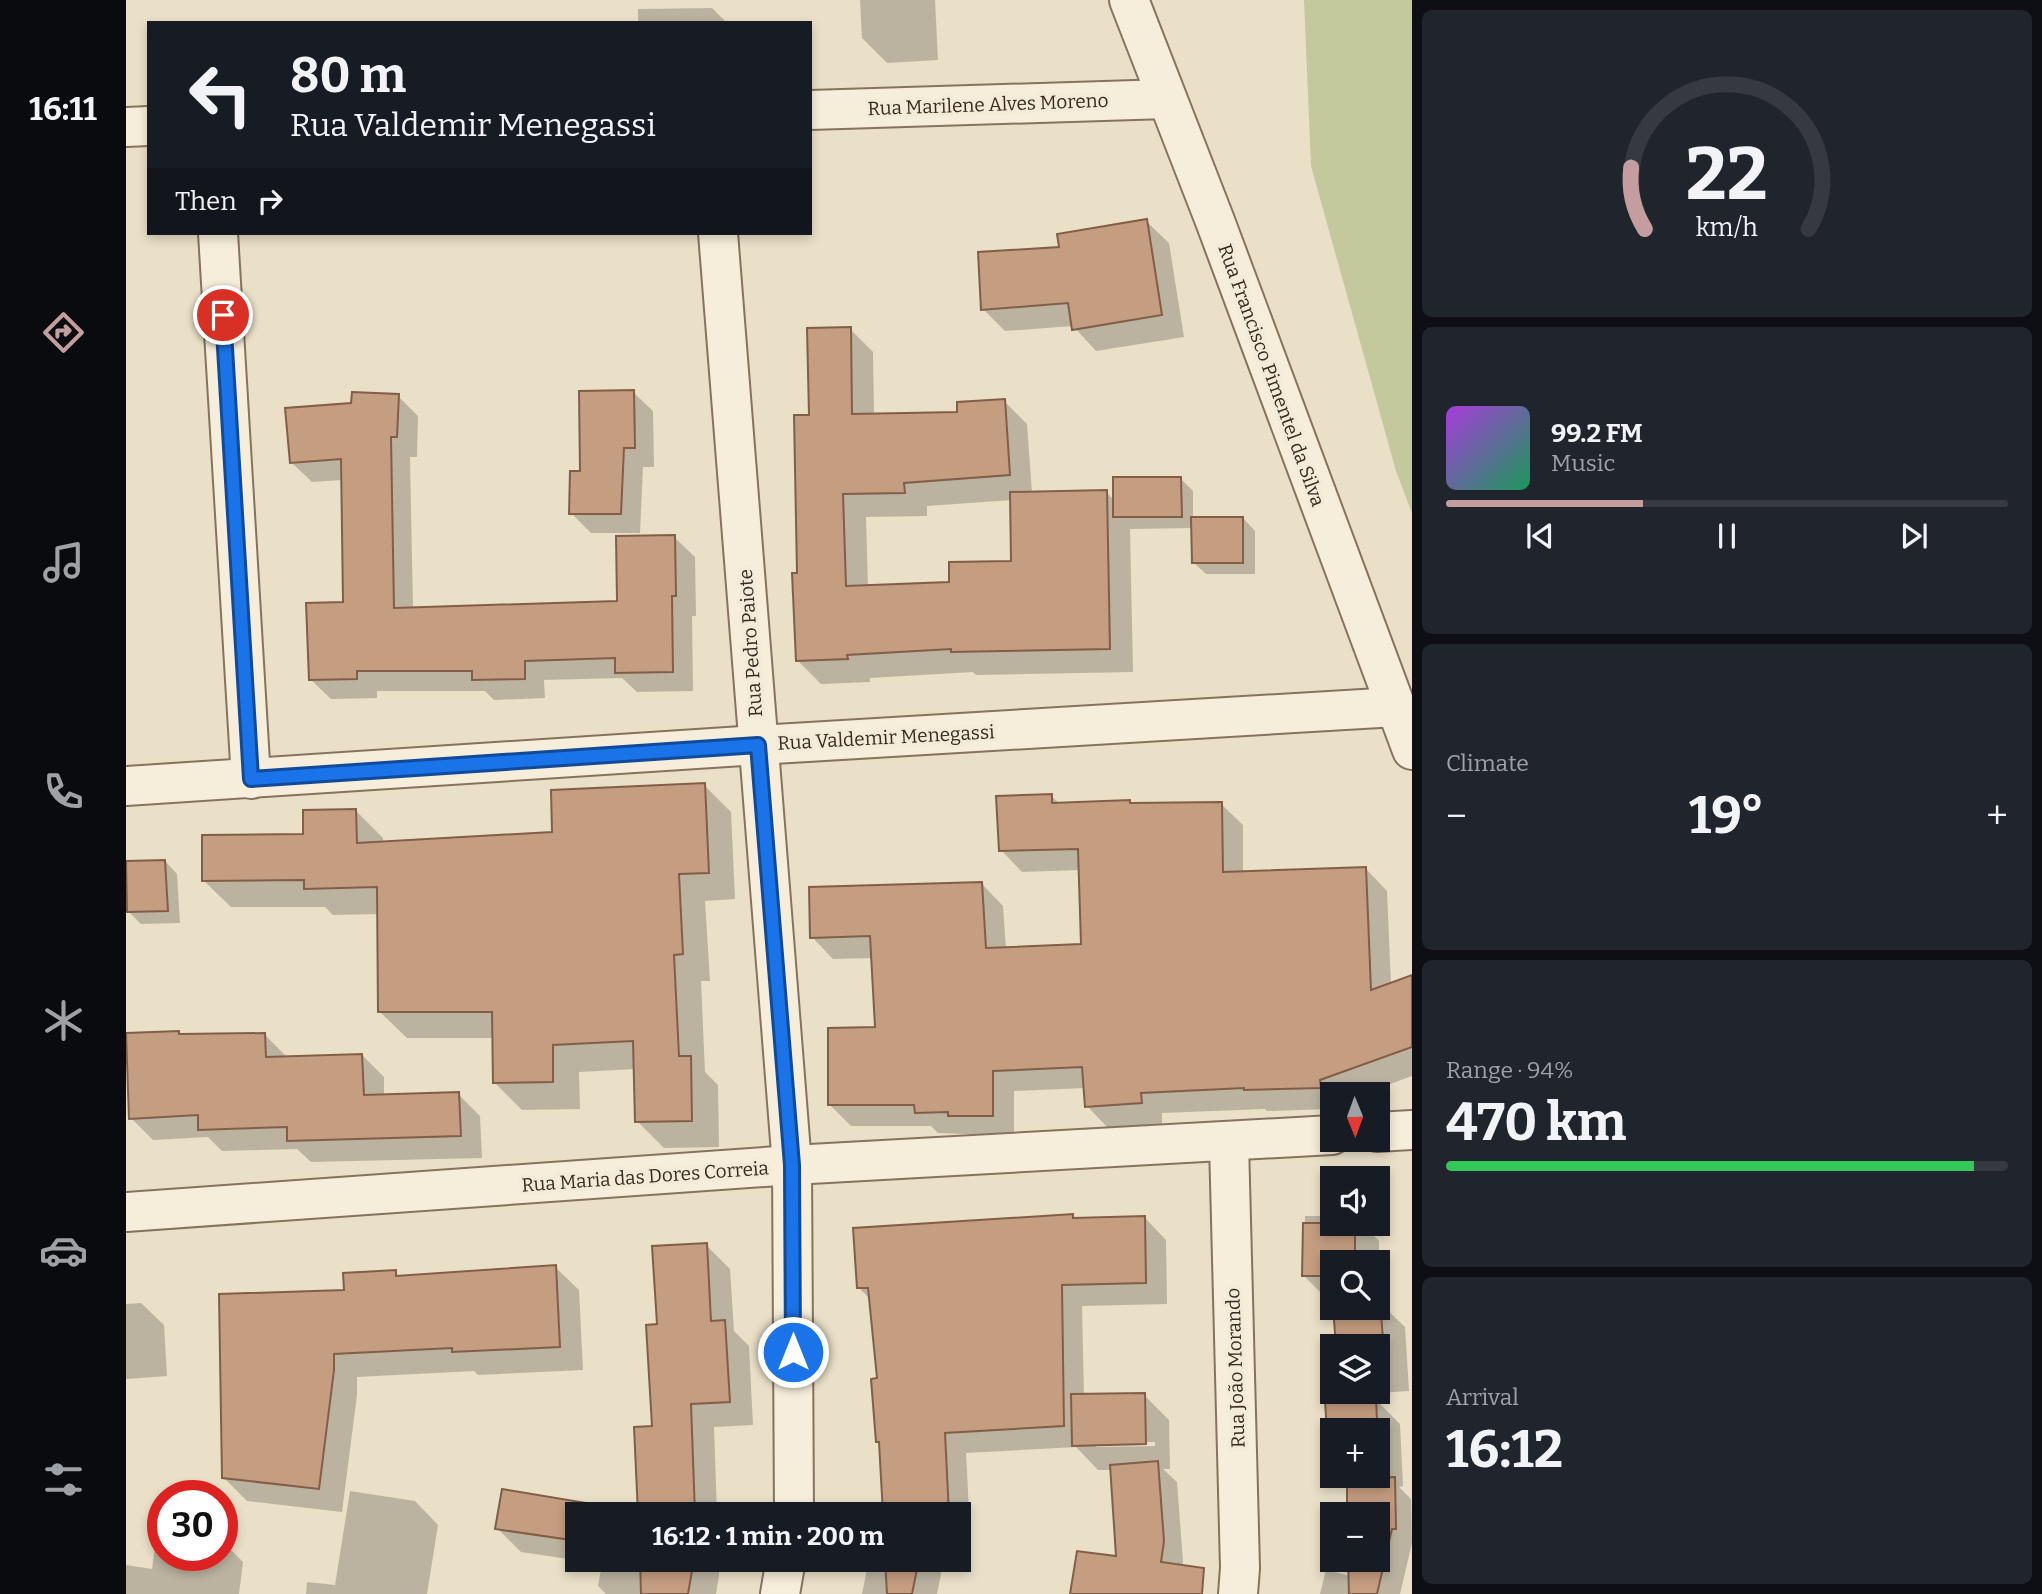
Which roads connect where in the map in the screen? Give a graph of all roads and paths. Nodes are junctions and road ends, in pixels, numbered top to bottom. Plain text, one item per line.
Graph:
1 (1129, 0) edge
2 (1167, 99) junction
3 (812, 110) edge
4 (147, 126) edge
5 (126, 127) edge
6 (218, 235) edge
7 (718, 235) edge
8 (1396, 707) junction
9 (758, 745) junction
10 (1412, 750) edge
11 (251, 779) junction
12 (126, 786) edge
13 (1412, 1130) edge
14 (1390, 1131) edge
15 (1320, 1136) edge
16 (1229, 1143) junction
17 (792, 1165) junction
18 (126, 1212) edge
19 (794, 1502) edge
20 (784, 1572) edge
21 (780, 1594) edge
22 (1238, 1594) edge

1 - 2 street, Rua Francisco Pimentel da Silva
2 - 3 street, Rua Marilene Alves Moreno
2 - 8 street, Rua Francisco Pimentel da Silva
4 - 5 street
6 - 11 street
7 - 9 street, Rua Pedro Paiote
8 - 9 street, Rua Valdemir Menegassi
8 - 10 street, Rua Francisco Pimentel da Silva
9 - 11 street, Rua Valdemir Menegassi
9 - 17 street, Rua Pedro Paiote
11 - 12 street, Rua Valdemir Menegassi
13 - 14 street
15 - 16 street, Rua Maria das Dores Correia
16 - 17 street, Rua Maria das Dores Correia
16 - 22 street, Rua João Morando
17 - 18 street, Rua Maria das Dores Correia
17 - 19 street, Rua Pedro Paiote
20 - 21 street

